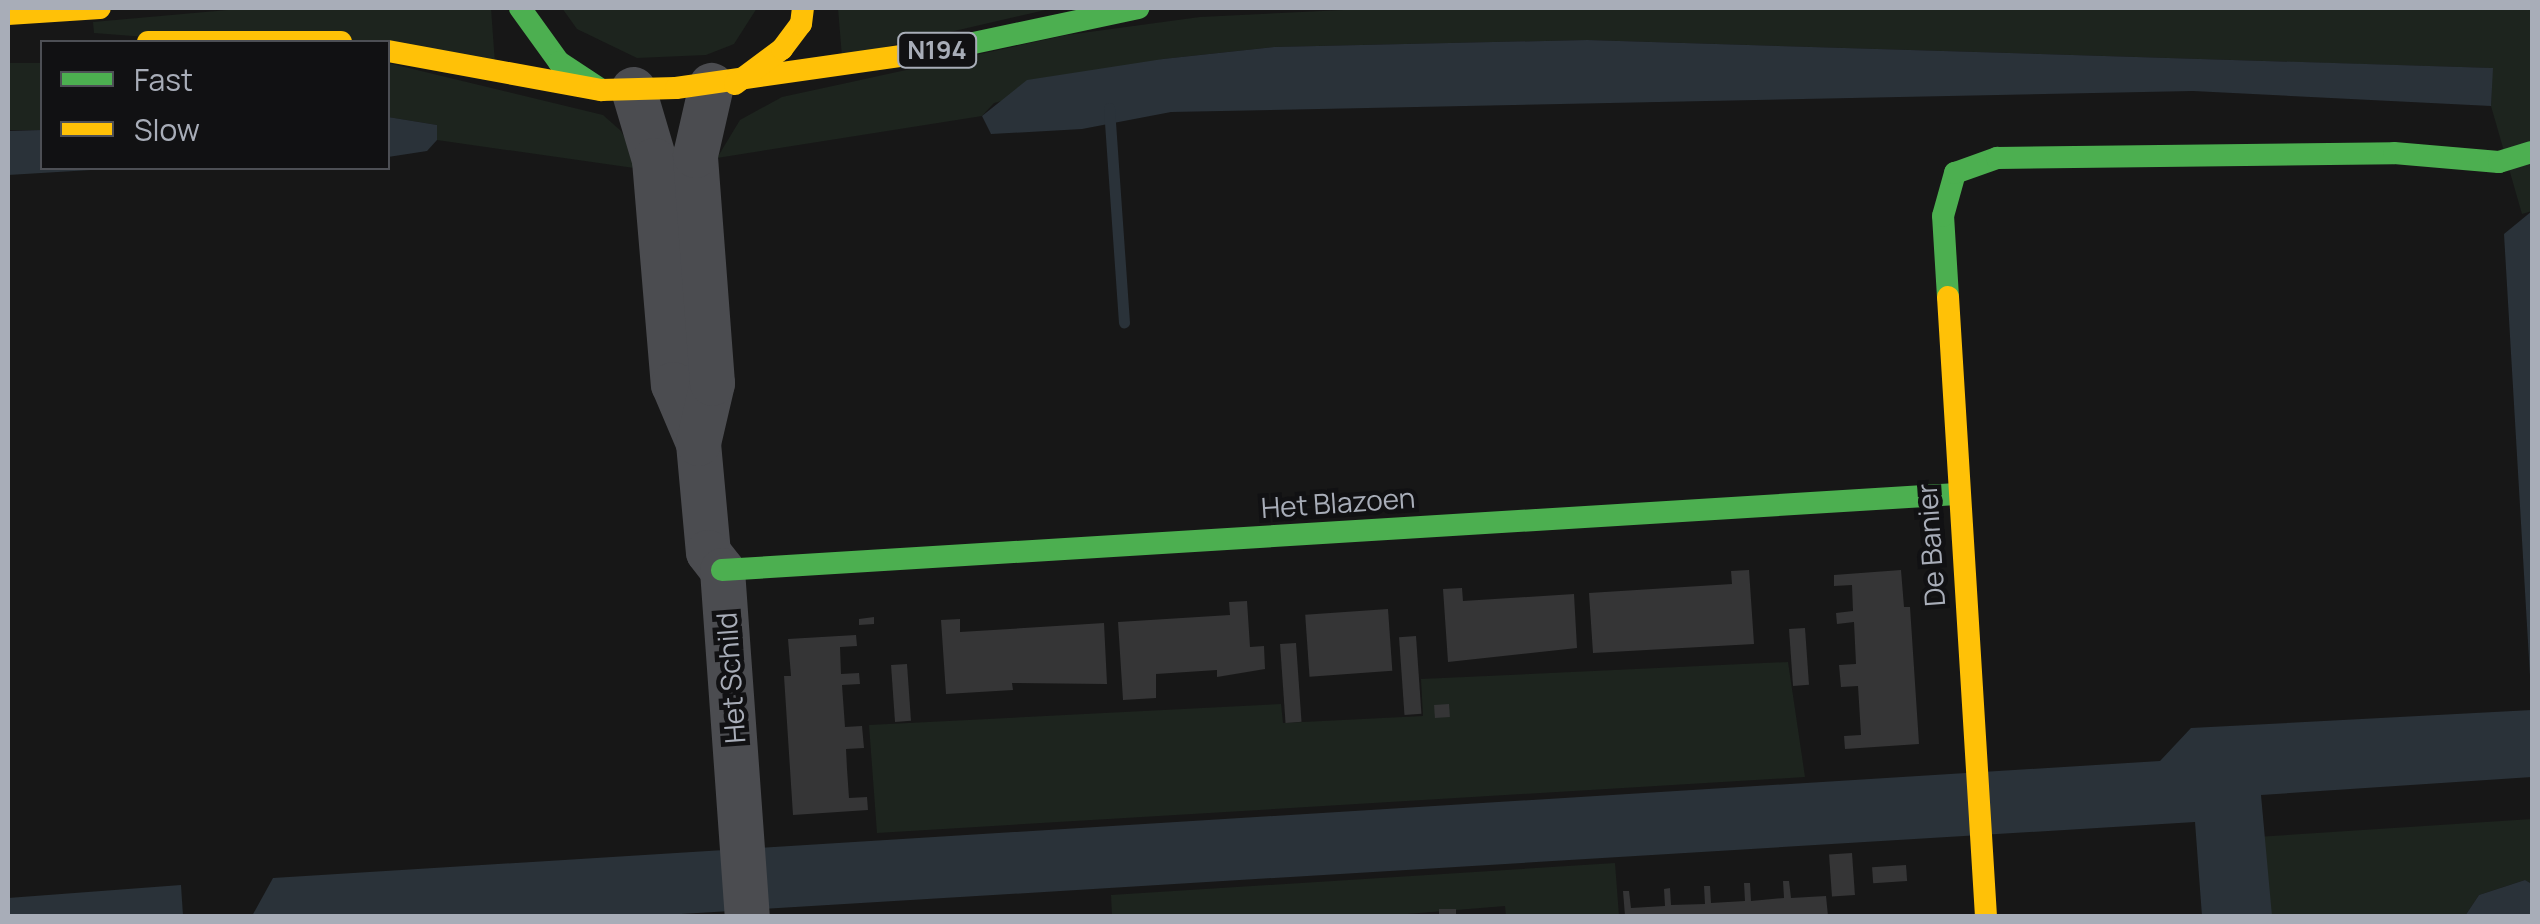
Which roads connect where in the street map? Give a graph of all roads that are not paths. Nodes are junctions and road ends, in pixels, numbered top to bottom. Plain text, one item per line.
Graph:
1 (100, 8) edge
2 (520, 8) edge
3 (803, 8) edge
4 (1138, 8) edge
5 (8, 14) edge
6 (207, 40) edge
7 (323, 40) edge
8 (390, 52) edge
9 (723, 85) junction
10 (617, 90) junction
11 (2532, 152) edge
12 (698, 444) junction
13 (1957, 494) junction
14 (722, 570) junction
15 (747, 916) edge
16 (1986, 916) edge

1 - 5 street
2 - 10 street
3 - 9 street
4 - 9 street, N194
6 - 7 street
8 - 10 street, N194
9 - 10 street, N194
9 - 12 street, Het Schild
10 - 12 street, Het Schild
11 - 13 street, De Banier
12 - 14 street, Het Schild
13 - 14 street, Het Blazoen
13 - 16 street, De Banier
14 - 15 street, Het Schild

